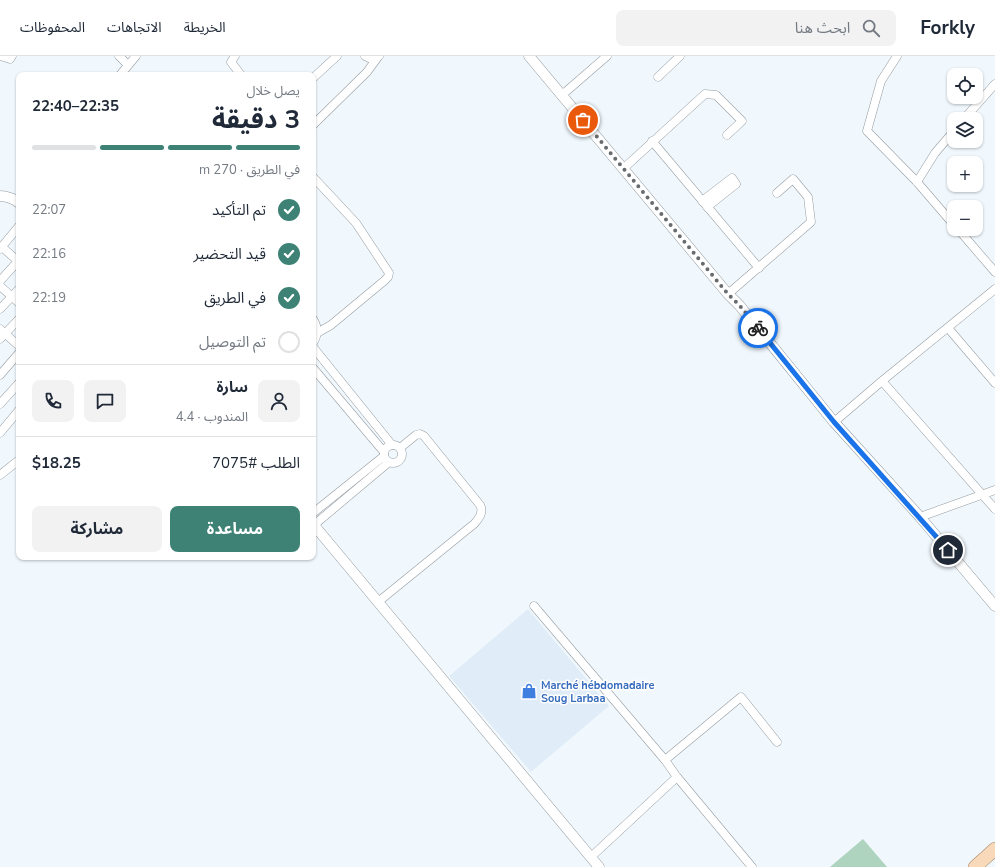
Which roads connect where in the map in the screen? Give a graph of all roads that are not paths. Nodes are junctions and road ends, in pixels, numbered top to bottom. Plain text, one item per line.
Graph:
1 (1, 56) edge
2 (12, 56) edge
3 (119, 56) edge
4 (136, 56) edge
5 (235, 56) edge
6 (338, 56) edge
7 (365, 56) edge
8 (529, 56) edge
9 (607, 56) edge
10 (680, 56) edge
11 (897, 56) edge
12 (379, 57) edge
13 (128, 65) junction
14 (122, 72) edge
15 (239, 72) edge
16 (316, 75) edge
17 (658, 77) dead end
18 (995, 84) edge
19 (562, 95) junction
20 (970, 112) edge
21 (316, 122) edge
22 (727, 135) dead end
23 (947, 139) edge
24 (652, 141) junction
25 (624, 168) junction
26 (316, 180) edge
27 (917, 182) junction
28 (777, 193) dead end
29 (0, 196) edge
30 (16, 199) edge
31 (947, 217) edge
32 (16, 230) edge
33 (964, 236) edge
34 (1, 248) edge
35 (16, 259) edge
36 (16, 264) edge
37 (759, 268) junction
38 (995, 272) edge
39 (0, 281) edge
40 (0, 286) edge
41 (995, 289) edge
42 (16, 292) edge
43 (728, 294) junction
44 (12, 297) junction
45 (16, 300) edge
46 (0, 309) edge
47 (16, 321) edge
48 (316, 324) edge
49 (948, 328) junction
50 (317, 333) joint
51 (2, 334) edge
52 (16, 344) edge
53 (316, 351) edge
54 (16, 356) edge
55 (316, 372) edge
56 (0, 375) edge
57 (882, 381) junction
58 (995, 383) edge
59 (16, 386) edge
60 (0, 404) edge
61 (16, 414) edge
62 (834, 422) junction
63 (0, 433) edge
64 (396, 446) junction
65 (386, 457) junction
66 (16, 462) edge
67 (0, 475) edge
68 (995, 490) edge
69 (982, 495) junction
70 (995, 510) edge
71 (316, 511) edge
72 (920, 517) junction
73 (316, 523) edge
74 (316, 527) edge
75 (378, 602) junction
76 (534, 606) dead end
77 (995, 606) edge
78 (777, 742) dead end
79 (665, 760) junction
80 (677, 777) junction
81 (994, 854) edge
82 (591, 857) junction
83 (599, 867) edge
84 (752, 867) edge
85 (975, 867) edge

1 - 2 street
3 - 13 street
4 - 13 street
5 - 15 street
6 - 16 street
7 - 12 street
8 - 19 street
9 - 19 street
10 - 17 street
11 - 27 street
12 - 21 street
13 - 14 street
18 - 20 street
19 - 25 street
22 - 24 street
23 - 27 street
24 - 25 street
24 - 37 street
25 - 43 street
26 - 50 street
27 - 31 street
28 - 37 street
29 - 30 street
32 - 34 street
33 - 38 street
34 - 35 street
36 - 39 street
37 - 43 street
40 - 44 street
41 - 49 street
42 - 44 street
43 - 62 street
44 - 45 street
44 - 46 street
47 - 51 street
48 - 50 street
49 - 57 street
49 - 58 street
51 - 52 street
53 - 64 street
54 - 56 street
55 - 65 street
57 - 62 street
57 - 69 street
59 - 60 street
61 - 63 street
62 - 72 street
64 - 65 street
64 - 65 street
64 - 75 street
65 - 71 street
65 - 73 street
66 - 67 street
68 - 69 street
69 - 70 street
69 - 72 street
72 - 77 street
74 - 75 street
75 - 82 street
76 - 79 street
78 - 79 street
79 - 80 street
80 - 82 street
80 - 84 street
81 - 85 main road
82 - 83 street

